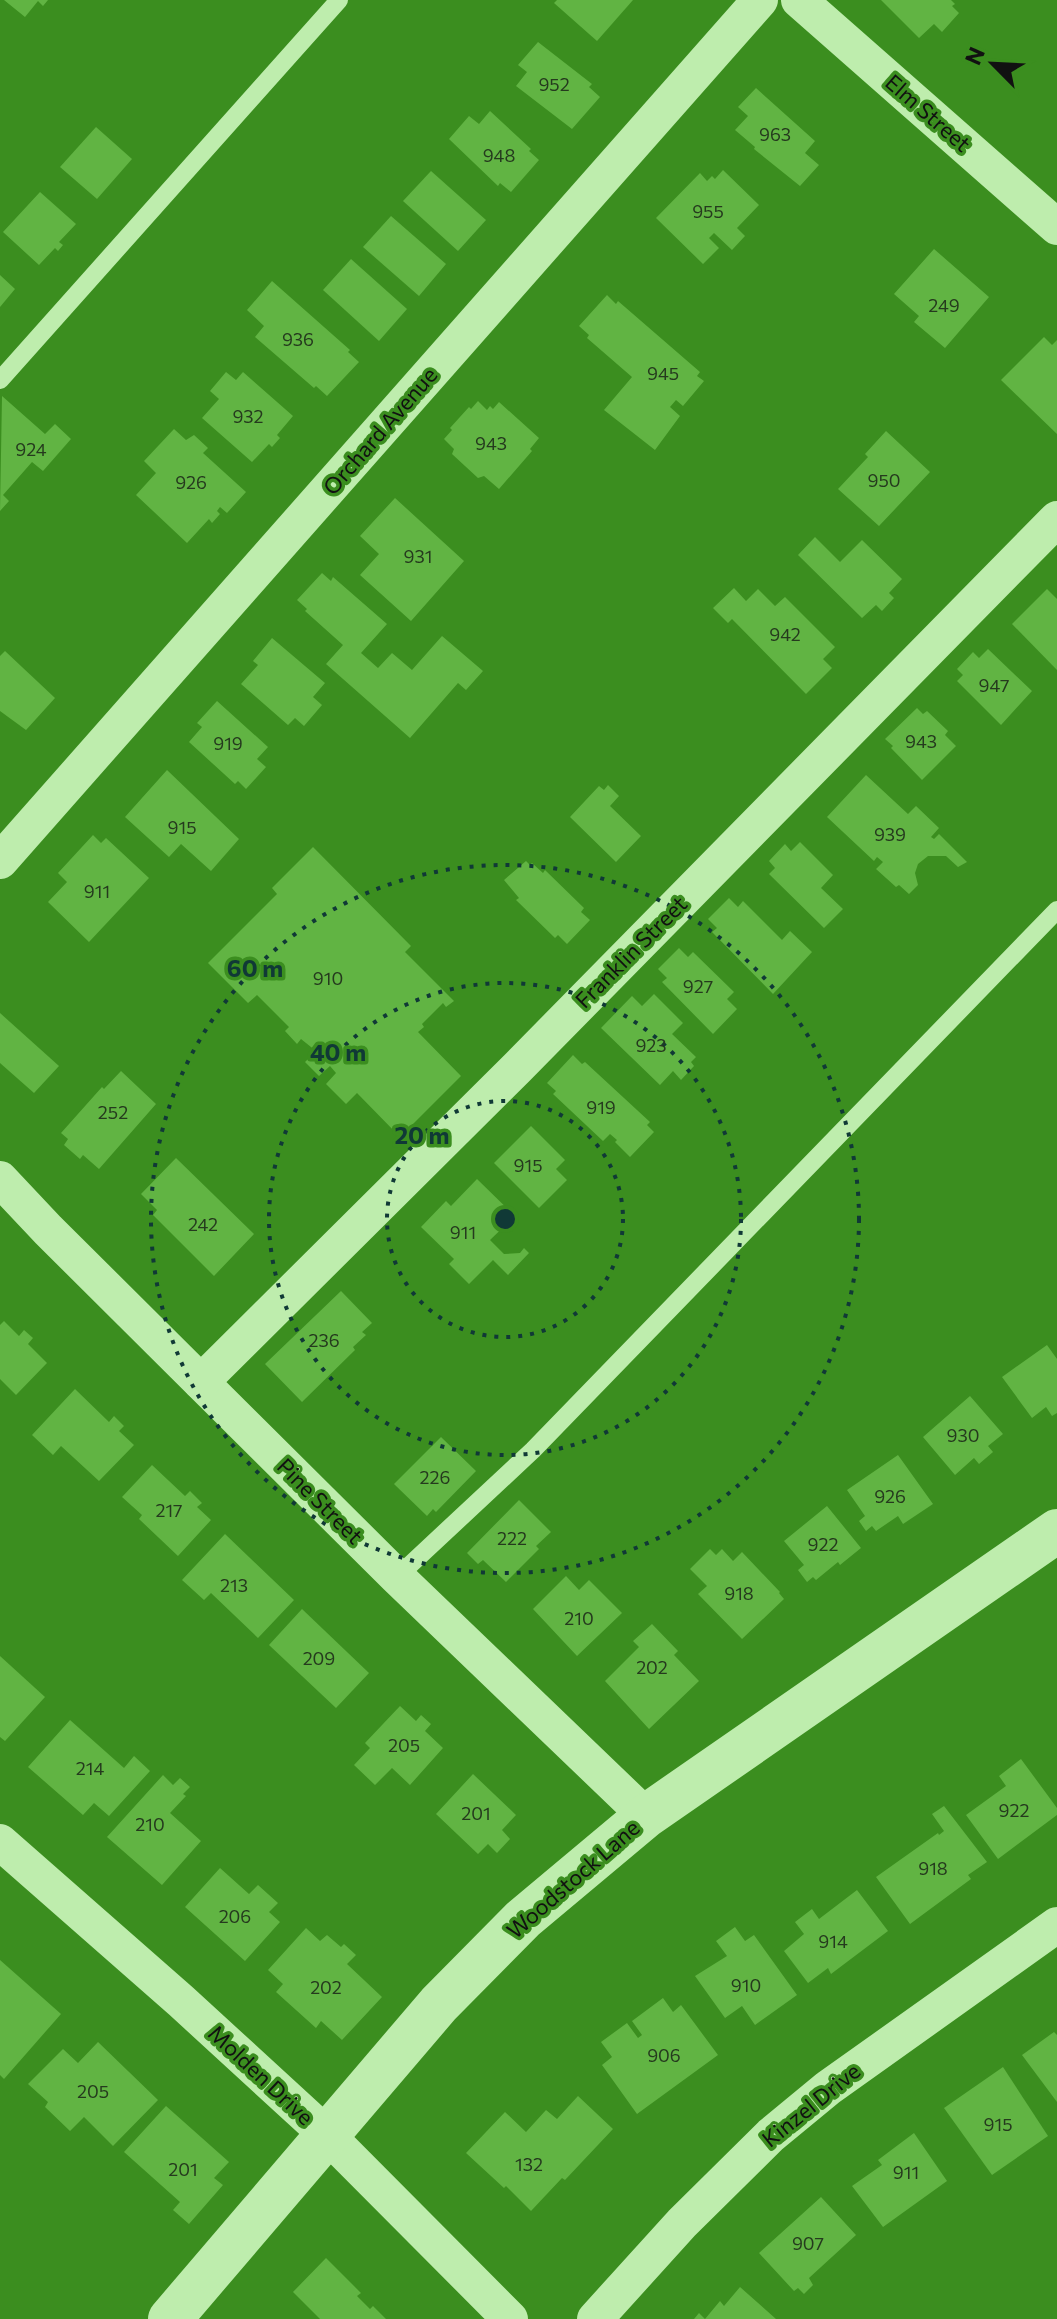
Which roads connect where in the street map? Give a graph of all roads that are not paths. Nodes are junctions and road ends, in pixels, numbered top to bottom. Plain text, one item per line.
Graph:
1 (339, 0) edge
2 (760, 0) edge
3 (799, 0) edge
4 (1057, 227) edge
5 (0, 380) edge
6 (1057, 519) edge
7 (0, 861) edge
8 (1057, 910) edge
9 (0, 1179) edge
10 (201, 1382) junction
11 (1057, 1531) edge
12 (397, 1577) junction
13 (646, 1816) junction
14 (0, 1842) edge
15 (1057, 1925) edge
16 (326, 2134) junction
17 (170, 2319) edge
18 (510, 2319) edge
19 (595, 2319) edge

1 - 5 lane
2 - 7 street, Orchard Avenue
3 - 4 street, Elm Street
6 - 10 street, Franklin Street
8 - 12 lane
9 - 10 street, Pine Street
10 - 12 street, Pine Street
11 - 13 street, Woodstock Lane
12 - 13 street, Pine Street
13 - 16 street, Woodstock Lane
14 - 16 street, Molden Drive
15 - 19 street, Kinzel Drive
16 - 17 street, Woodstock Lane
16 - 18 street, Molden Drive

